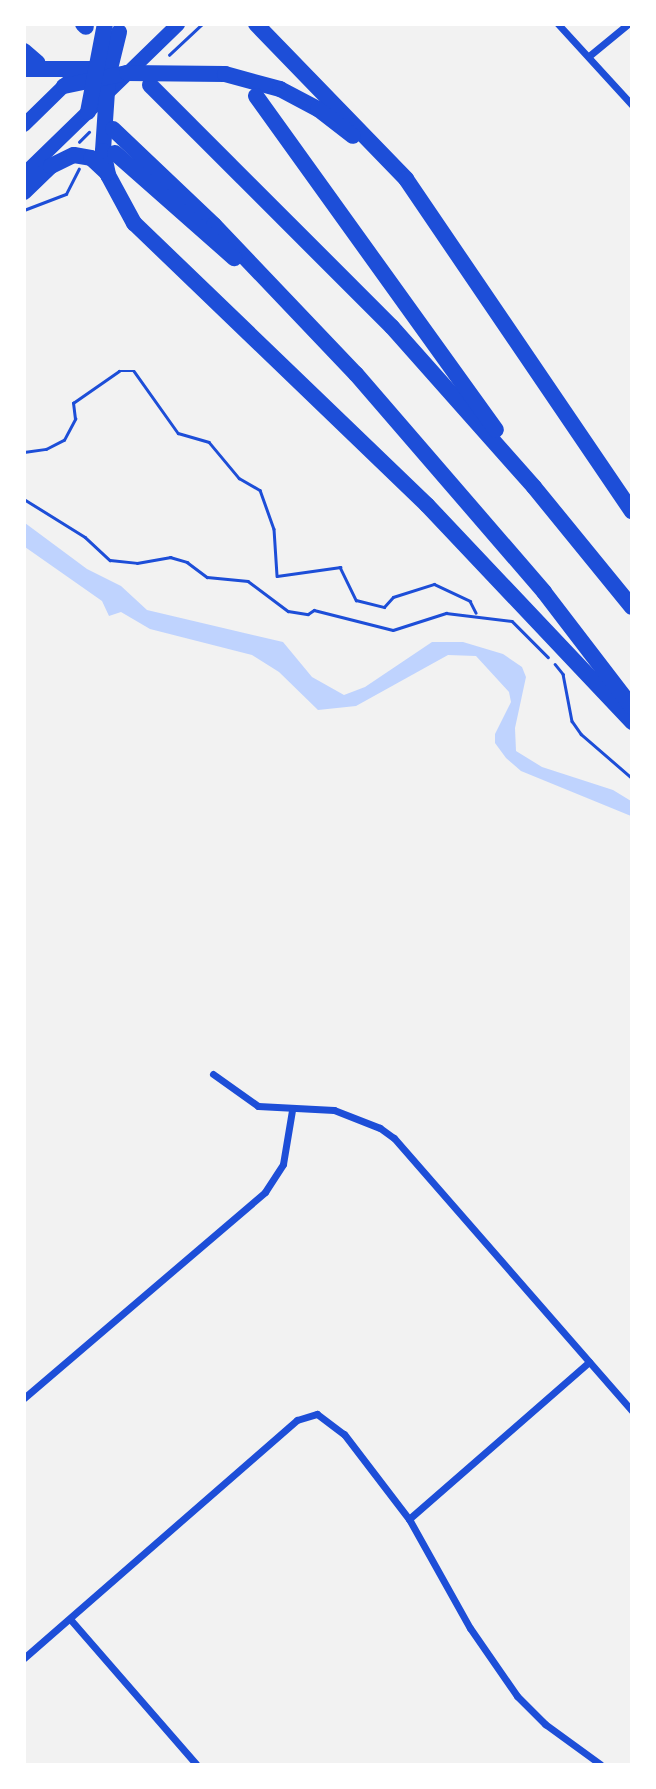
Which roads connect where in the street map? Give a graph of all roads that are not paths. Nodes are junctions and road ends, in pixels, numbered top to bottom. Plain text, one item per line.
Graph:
1 (178, 24) edge
2 (256, 24) edge
3 (558, 24) edge
4 (628, 24) edge
5 (117, 27) edge
6 (104, 46) junction
7 (24, 51) edge
8 (589, 57) junction
9 (31, 66) edge
10 (133, 68) junction
11 (78, 72) junction
12 (103, 73) junction
13 (150, 85) dead end
14 (64, 86) junction
15 (106, 94) junction
16 (256, 96) dead end
17 (632, 105) edge
18 (89, 112) junction
19 (24, 125) edge
20 (113, 129) dead end
21 (109, 163) junction
22 (24, 174) edge
23 (24, 192) edge
24 (444, 232) junction
25 (356, 374) junction
26 (534, 487) junction
27 (632, 511) edge
28 (632, 607) edge
29 (632, 707) edge
30 (632, 722) edge
31 (212, 1074) dead end
32 (292, 1110) junction
33 (589, 1362) junction
34 (24, 1398) edge
35 (632, 1411) edge
36 (409, 1519) junction
37 (70, 1619) junction
38 (24, 1658) edge
39 (196, 1765) edge
40 (600, 1765) edge

1 - 10 main road
2 - 24 highway
3 - 8 street
4 - 8 street
5 - 6 highway
5 - 12 highway
6 - 11 main road
6 - 12 highway
7 - 9 highway
8 - 17 street
9 - 11 highway
10 - 12 highway
10 - 15 main road
10 - 24 highway
11 - 12 highway
11 - 14 main road
12 - 14 highway
12 - 15 highway
12 - 18 highway
13 - 26 highway
14 - 19 main road
15 - 18 main road
15 - 21 highway
16 - 26 highway
18 - 22 main road
20 - 25 highway
21 - 23 highway
21 - 25 highway
21 - 30 highway
24 - 27 highway
25 - 29 highway
26 - 28 highway
31 - 32 street
32 - 33 street
32 - 34 street
33 - 35 street
33 - 36 street
36 - 37 street
36 - 40 street
37 - 38 street
37 - 39 street

